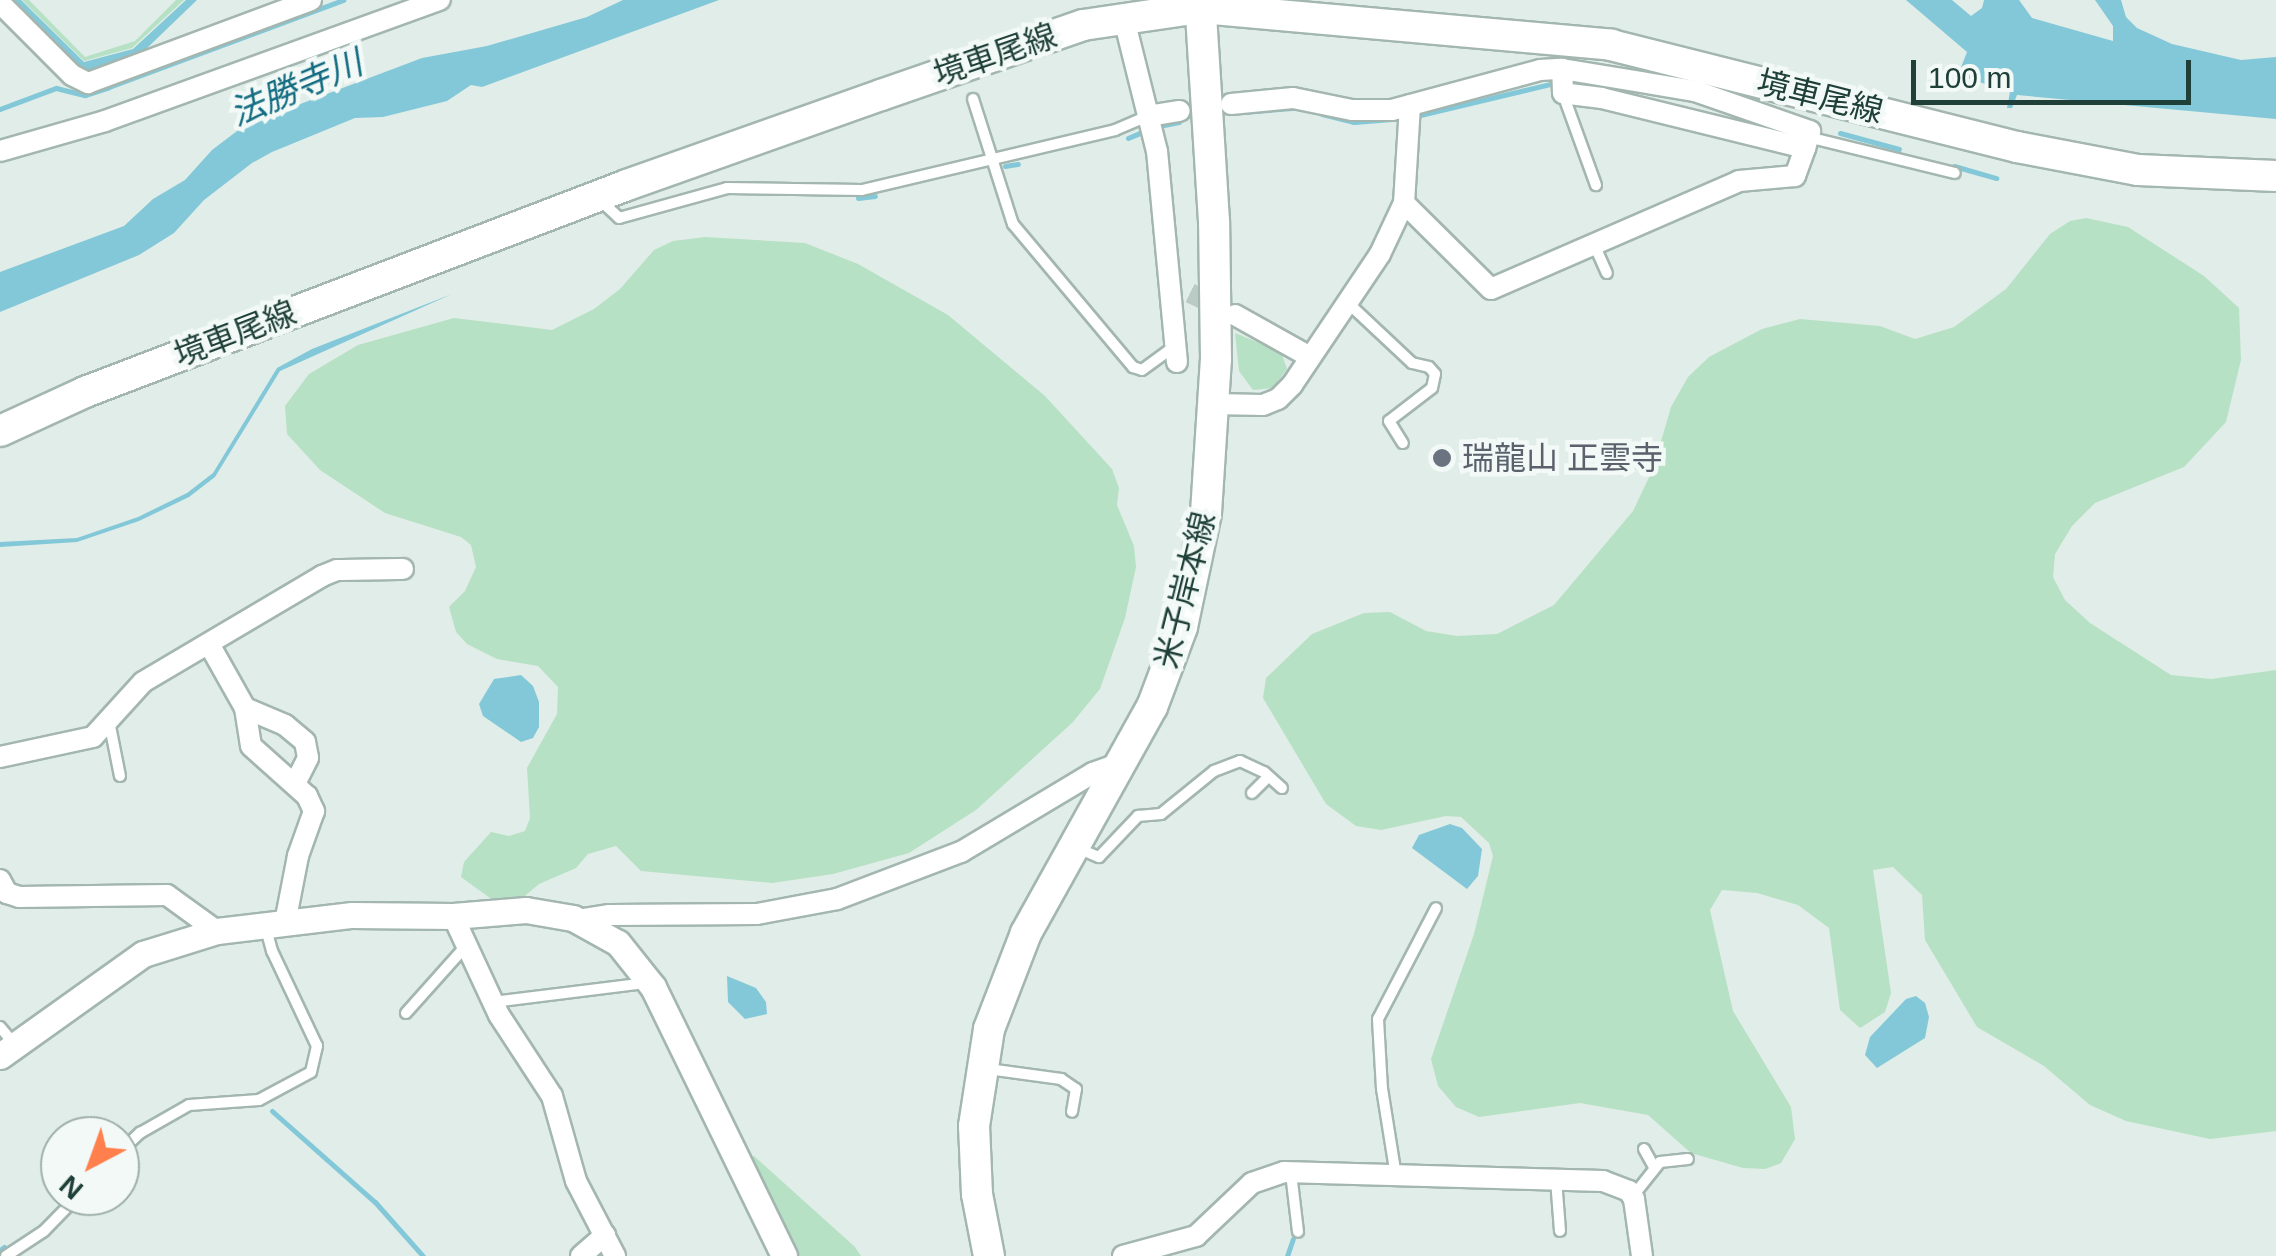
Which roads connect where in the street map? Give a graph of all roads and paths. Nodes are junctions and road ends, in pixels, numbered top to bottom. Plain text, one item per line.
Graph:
1 (311, 0) edge
2 (440, 0) edge
3 (0, 4) edge
4 (1200, 4) edge
5 (1124, 19) junction
6 (1698, 79) junction
7 (1562, 82) junction
8 (973, 99) dead end
9 (1231, 104) dead end
10 (1180, 112) dead end
11 (1410, 112) junction
12 (1148, 116) junction
13 (1806, 142) junction
14 (0, 150) edge
15 (994, 158) junction
16 (1955, 174) dead end
17 (2276, 176) edge
18 (1596, 185) dead end
19 (596, 196) junction
20 (1404, 203) junction
21 (1593, 242) junction
22 (1608, 273) dead end
23 (1346, 302) junction
24 (1235, 315) tunnel mouth
25 (1177, 354) joint
26 (1310, 357) junction
27 (1214, 404) junction
28 (0, 431) edge
29 (1403, 443) dead end
30 (402, 569) dead end
31 (210, 644) junction
32 (245, 708) junction
33 (109, 721) junction
34 (0, 757) edge
35 (1125, 761) junction
36 (120, 776) dead end
37 (1268, 776) junction
38 (295, 784) junction
39 (1282, 788) dead end
40 (1252, 793) dead end
41 (1074, 847) junction
42 (2, 892) edge
43 (1436, 908) dead end
44 (453, 916) junction
45 (578, 920) junction
46 (275, 924) junction
47 (216, 931) junction
48 (467, 945) junction
49 (651, 983) junction
50 (493, 1002) junction
51 (406, 1013) dead end
52 (4, 1040) edge
53 (980, 1068) junction
54 (1072, 1112) dead end
55 (140, 1132) edge
56 (1644, 1148) dead end
57 (1688, 1159) dead end
58 (1654, 1167) junction
59 (1292, 1172) junction
60 (1396, 1178) junction
61 (1556, 1178) junction
62 (1633, 1196) junction
63 (59, 1216) edge
64 (1560, 1231) dead end
65 (1298, 1232) dead end
66 (605, 1235) junction
67 (6, 1256) edge
68 (581, 1256) edge
69 (615, 1256) edge
70 (784, 1256) edge
71 (990, 1256) edge
72 (1122, 1256) edge
73 (1642, 1256) edge

1 - 3 street
2 - 14 street
4 - 5 main road, 境車尾線
4 - 6 main road, 境車尾線
4 - 27 main road, 米子岸本線
5 - 12 street
5 - 19 main road, 境車尾線
6 - 7 street
6 - 13 street
6 - 17 main road, 境車尾線
7 - 11 street
7 - 13 street
7 - 18 lane
8 - 15 lane
9 - 11 street
10 - 12 street
11 - 20 street
12 - 15 lane
12 - 25 street
13 - 16 lane
13 - 21 street
15 - 19 lane
15 - 25 lane
19 - 28 main road, 境車尾線
20 - 21 street
20 - 23 street
21 - 22 lane
23 - 26 street
23 - 29 lane
24 - 26 street
26 - 27 street
27 - 35 main road, 米子岸本線
30 - 31 street
31 - 32 street
31 - 33 street
32 - 38 street
32 - 38 street
33 - 34 street
33 - 36 lane
35 - 41 main road, 米子岸本線
35 - 45 street
37 - 39 lane
37 - 40 lane
37 - 41 lane
38 - 46 street
41 - 53 main road, 米子岸本線
42 - 47 street
43 - 60 lane
44 - 45 street
44 - 46 street
44 - 48 street
45 - 49 street
46 - 47 street
46 - 55 lane
47 - 52 street
48 - 50 street
48 - 51 lane
49 - 50 lane
49 - 70 street
50 - 66 street
53 - 54 lane
53 - 71 main road, 米子岸本線
56 - 58 lane
57 - 58 lane
58 - 62 lane
59 - 60 street
59 - 65 lane
59 - 72 street
60 - 61 street
61 - 62 street
61 - 64 lane
62 - 73 street
63 - 67 lane
66 - 68 street
66 - 69 street

